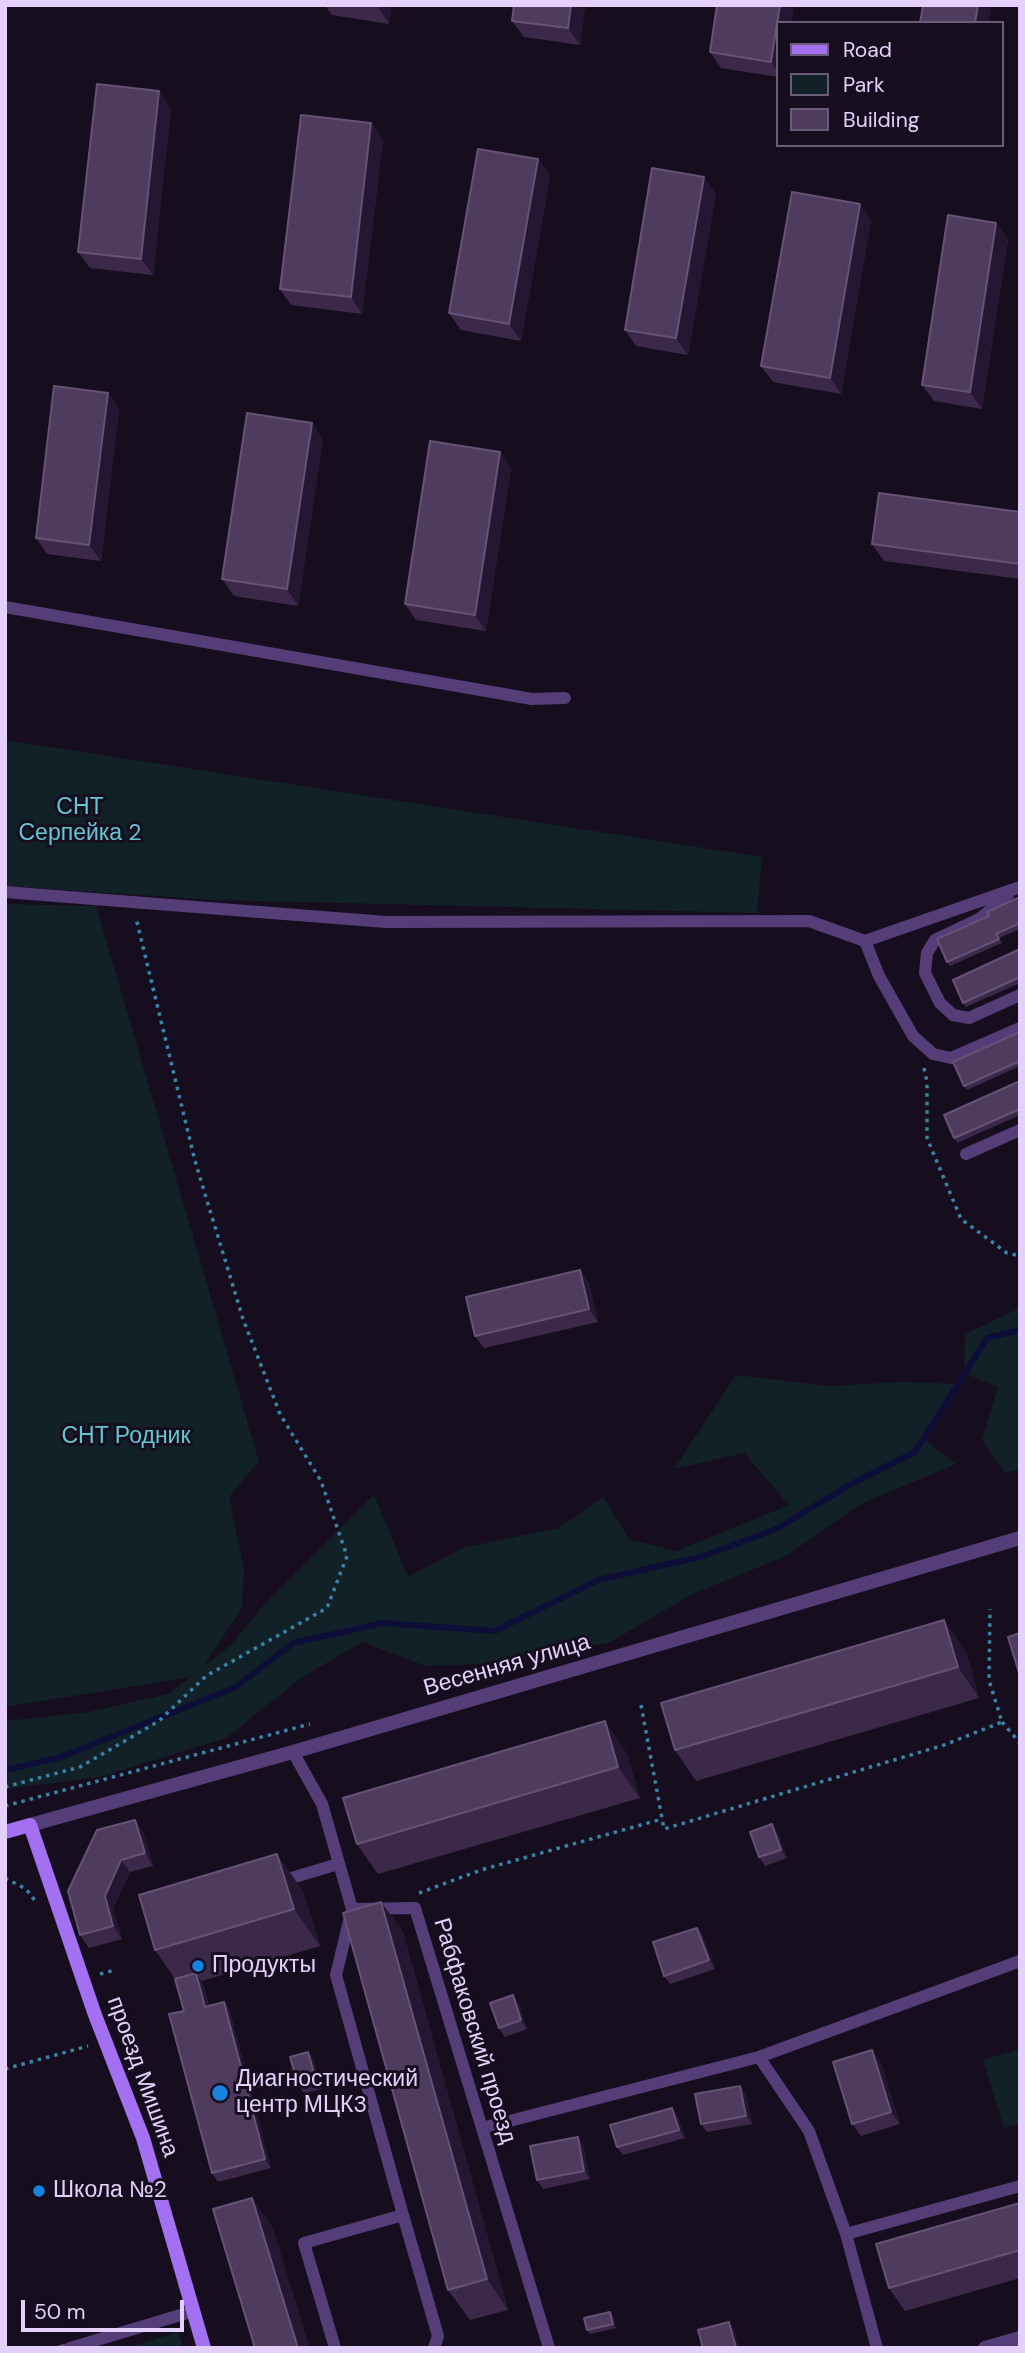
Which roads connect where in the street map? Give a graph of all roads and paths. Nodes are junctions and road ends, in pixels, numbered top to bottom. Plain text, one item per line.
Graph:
1 (5, 607) edge
2 (565, 698) dead end
3 (1017, 888) edge
4 (5, 892) edge
5 (132, 902) junction
6 (865, 941) junction
7 (1020, 995) edge
8 (1020, 1028) edge
9 (1020, 1130) edge
10 (966, 1154) dead end
11 (1020, 1538) edge
12 (990, 1609) dead end
13 (641, 1705) dead end
14 (1002, 1722) junction
15 (310, 1724) dead end
16 (1020, 1743) edge
17 (293, 1752) junction
18 (5, 1787) edge
19 (5, 1805) edge
20 (662, 1819) junction
21 (30, 1825) junction
22 (5, 1832) edge
23 (338, 1864) junction
24 (263, 1886) edge
25 (416, 1894) dead end
26 (352, 1909) junction
27 (1020, 1961) edge
28 (105, 2041) junction
29 (759, 2057) junction
30 (5, 2069) edge
31 (482, 2128) junction
32 (1020, 2186) edge
33 (403, 2215) junction
34 (846, 2234) junction
35 (194, 2311) junction
36 (1020, 2338) edge
37 (78, 2347) edge
38 (204, 2348) edge
39 (335, 2348) edge
40 (434, 2348) edge
41 (549, 2348) edge
42 (877, 2348) edge
43 (985, 2348) edge

1 - 2 lane
3 - 6 lane
3 - 7 lane
4 - 5 lane
5 - 6 lane
5 - 18 path
6 - 8 lane
9 - 10 lane
11 - 17 street, Весенняя улица
12 - 14 path
13 - 20 path
14 - 16 path
14 - 20 path
15 - 19 path
17 - 21 street, Весенняя улица
17 - 23 lane
20 - 25 path
21 - 22 main road, Весенняя улица
21 - 28 main road, проезд Мишина
23 - 24 lane
23 - 26 lane
26 - 31 lane, Рабфаковский проезд
26 - 33 lane
27 - 29 lane
28 - 30 path
28 - 35 main road, проезд Мишина
29 - 31 lane
29 - 34 lane
31 - 41 lane, Рабфаковский проезд
32 - 34 lane
33 - 39 lane
33 - 40 lane
34 - 42 lane
35 - 37 lane
35 - 38 main road, проезд Мишина
36 - 43 street

